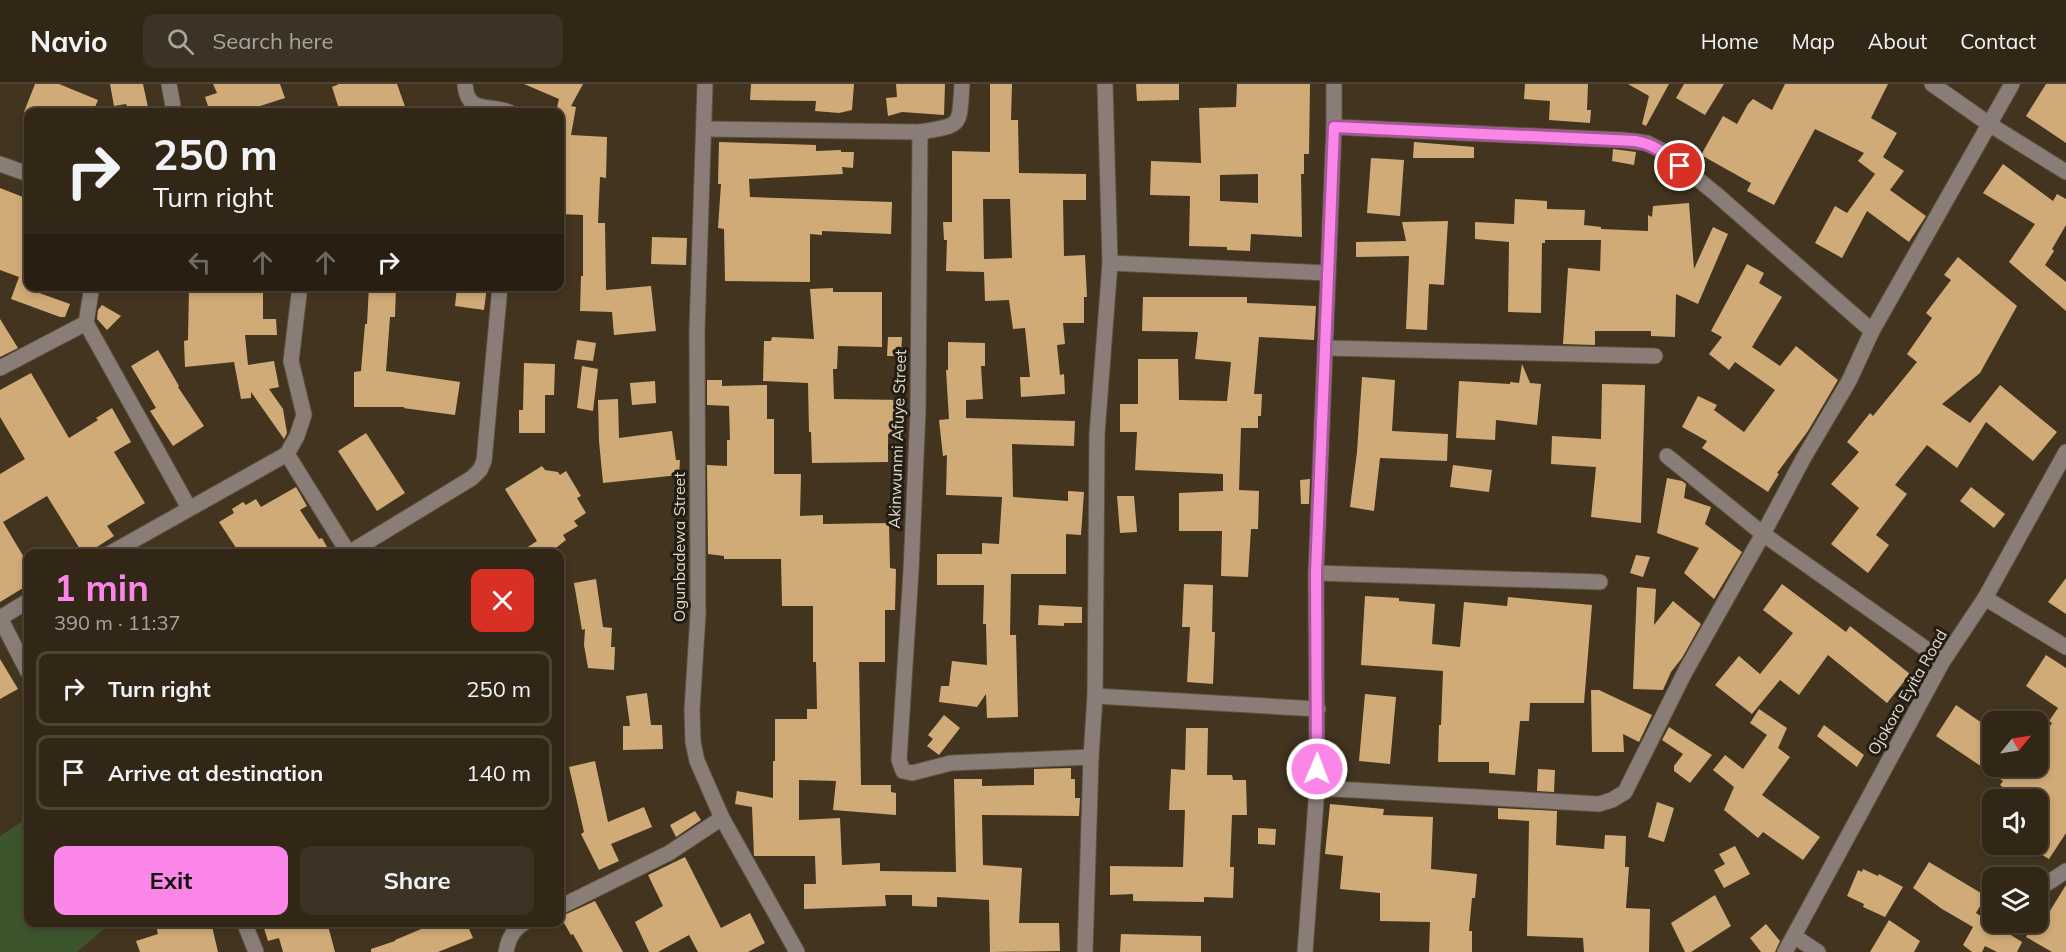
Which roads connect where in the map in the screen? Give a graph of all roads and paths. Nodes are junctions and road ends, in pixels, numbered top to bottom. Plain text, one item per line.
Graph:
1 (170, 84) edge
2 (465, 84) edge
3 (705, 84) edge
4 (963, 84) edge
5 (1105, 84) edge
6 (1334, 84) edge
7 (1932, 84) edge
8 (2012, 84) edge
9 (173, 108) edge
10 (483, 108) edge
11 (1989, 124) junction
12 (1334, 127) junction
13 (705, 129) junction
14 (920, 132) junction
15 (0, 164) edge
16 (2066, 172) edge
17 (24, 173) edge
18 (1110, 263) junction
19 (1328, 273) junction
20 (91, 291) edge
21 (299, 291) edge
22 (500, 291) edge
23 (86, 323) junction
24 (1872, 331) junction
25 (1326, 348) junction
26 (1655, 356) dead end
27 (0, 368) edge
28 (2066, 452) edge
29 (287, 454) junction
30 (1667, 456) dead end
31 (189, 508) junction
32 (1763, 534) junction
33 (118, 549) edge
34 (346, 549) edge
35 (356, 549) edge
36 (1316, 573) junction
37 (1600, 582) dead end
38 (1985, 598) junction
39 (24, 603) edge
40 (0, 618) edge
41 (2066, 647) edge
42 (1943, 661) junction
43 (24, 664) edge
44 (1095, 696) junction
45 (1318, 709) junction
46 (1091, 757) junction
47 (1317, 788) junction
48 (722, 818) junction
49 (2066, 871) edge
50 (2048, 883) edge
51 (564, 905) edge
52 (246, 927) edge
53 (519, 927) edge
54 (1794, 936) junction
55 (256, 952) edge
56 (506, 952) edge
57 (797, 952) edge
58 (1085, 952) edge
59 (1305, 952) edge
60 (1785, 952) edge
61 (1818, 952) edge

1 - 9 street
2 - 10 street
3 - 13 street, Ogunbadewa Street
4 - 14 street
5 - 18 street
6 - 12 street
7 - 11 street
8 - 11 street
11 - 16 street
11 - 24 street
12 - 19 street
12 - 24 street
13 - 14 street
13 - 48 street, Ogunbadewa Street
14 - 46 street, Akinwunmi Afuye Street
15 - 17 street
18 - 19 street
18 - 44 street
19 - 25 street
20 - 23 street
21 - 29 street
22 - 35 street
23 - 27 street
23 - 31 street
24 - 32 street
25 - 26 street
25 - 36 street
28 - 38 street, Ojokoro Eyita Road
29 - 31 street
29 - 34 street
30 - 32 street
31 - 33 street
32 - 42 street
32 - 47 street
36 - 37 street
36 - 45 street
38 - 41 street
38 - 42 street, Ojokoro Eyita Road
39 - 40 street
40 - 43 street
42 - 54 street, Ojokoro Eyita Road
44 - 45 street
44 - 46 street
45 - 47 street
46 - 58 street
47 - 59 street
48 - 51 street
48 - 57 street, Ogunbadewa Street
49 - 50 street
52 - 55 street
53 - 56 street
54 - 60 street, Ojokoro Eyita Road
54 - 61 street

